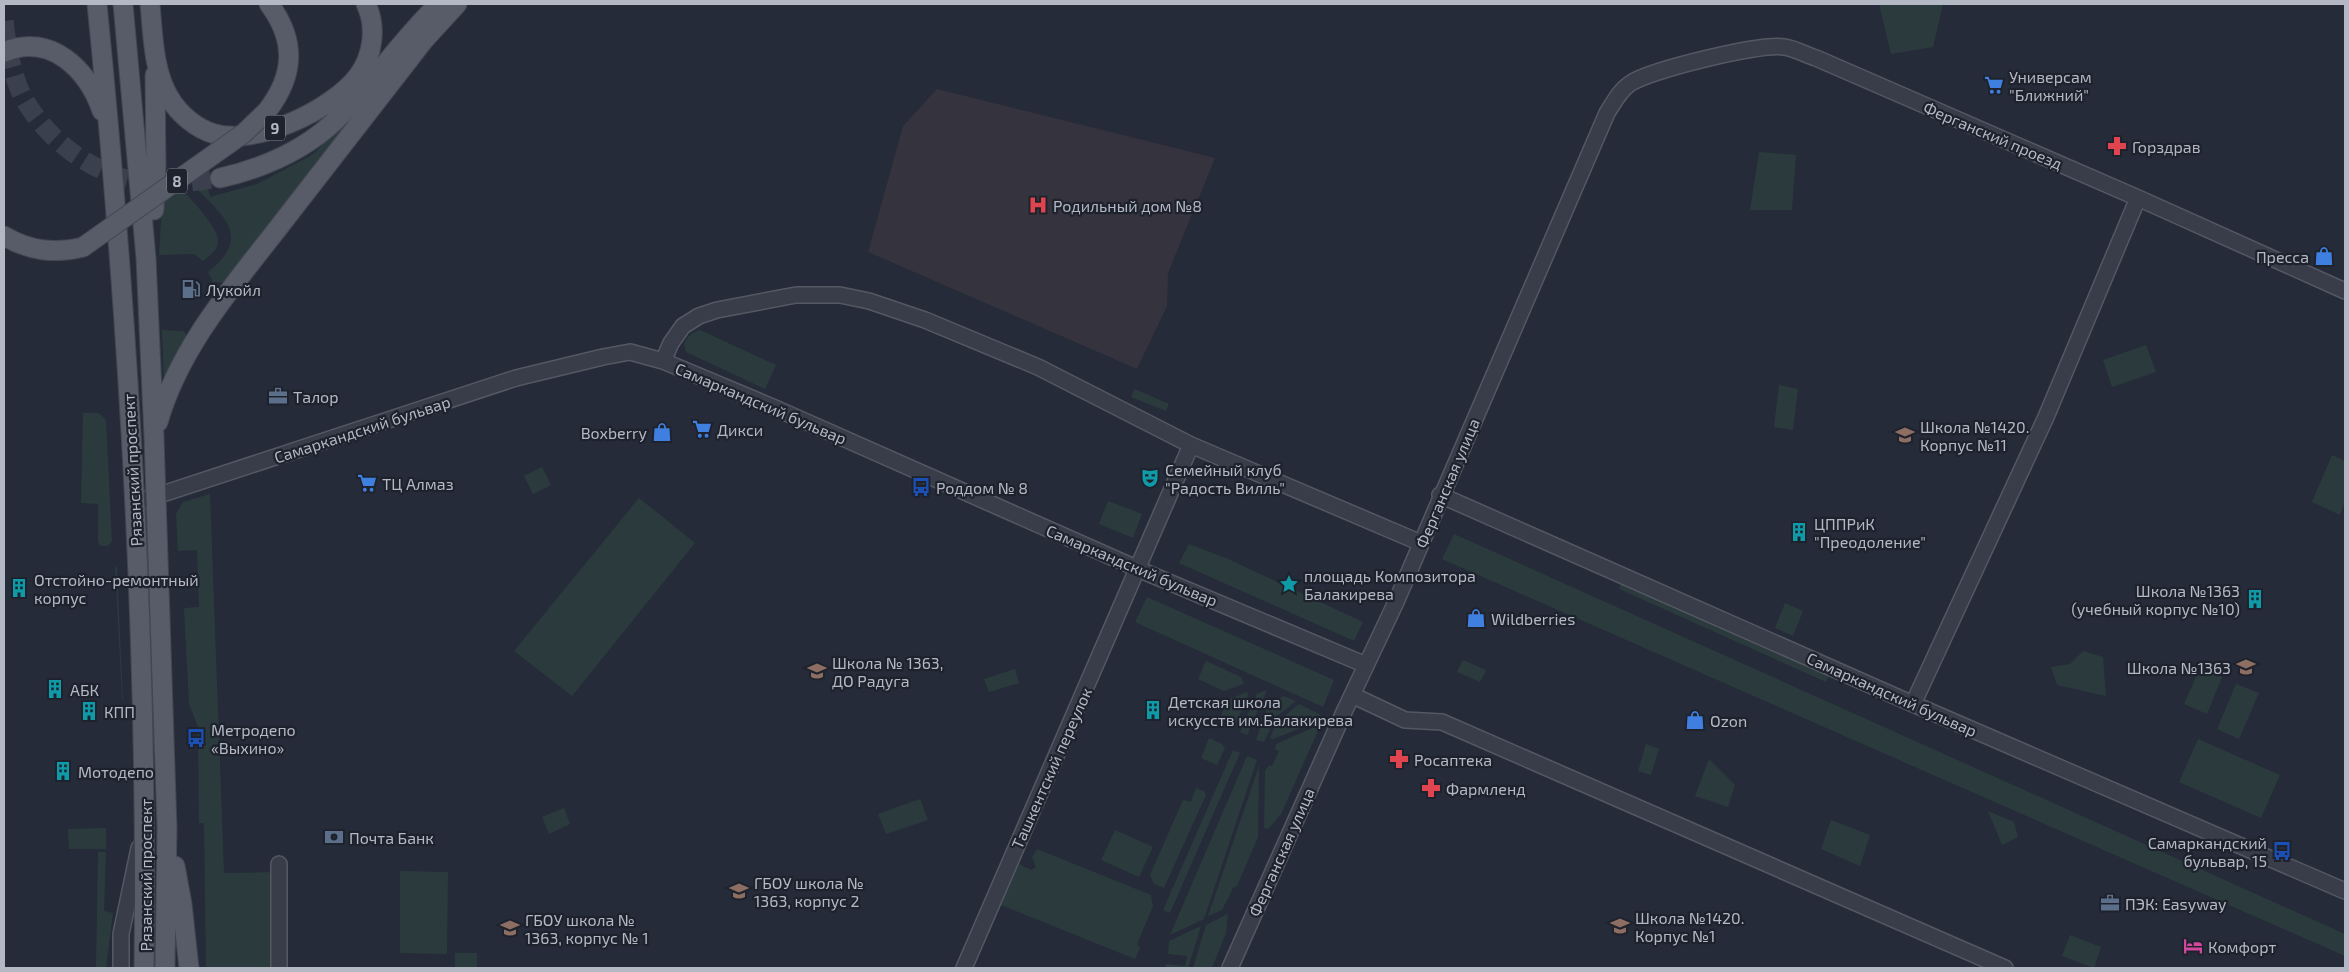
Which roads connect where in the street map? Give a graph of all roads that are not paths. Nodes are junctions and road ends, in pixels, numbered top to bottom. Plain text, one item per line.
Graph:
1 (97, 4) edge
2 (123, 4) edge
3 (150, 4) edge
4 (268, 4) edge
5 (366, 4) edge
6 (439, 4) edge
7 (456, 4) edge
8 (154, 46) junction
9 (4, 52) edge
10 (1630, 83) joint
11 (110, 140) junction
12 (220, 178) tunnel mouth
13 (2138, 198) junction
14 (4, 236) edge
15 (146, 258) junction
16 (2345, 291) edge
17 (663, 360) junction
18 (154, 438) junction
19 (1191, 445) junction
20 (1440, 495) junction
21 (156, 497) junction
22 (135, 504) junction
23 (1421, 544) junction
24 (1138, 568) junction
25 (1366, 666) junction
26 (1352, 695) junction
27 (1914, 704) junction
28 (146, 818) junction
29 (167, 828) junction
30 (279, 864) dead end
31 (2345, 891) edge
32 (121, 968) edge
33 (144, 968) edge
34 (165, 968) edge
35 (189, 968) edge
36 (279, 968) edge
37 (964, 968) edge
38 (1230, 968) edge
39 (2005, 968) edge

1 - 11 main road, Рязанский проспект
2 - 15 main road, Рязанский проспект
3 - 8 main road
4 - 14 main road, 8, bridge
5 - 8 main road, 9
6 - 12 main road
7 - 18 main road
8 - 15 main road
9 - 11 main road
10 - 13 street, Ферганский проезд
10 - 20 street, Ферганская улица
11 - 22 main road, Рязанский проспект
13 - 16 street, Ферганский проезд
13 - 27 street
15 - 18 main road, Рязанский проспект
17 - 19 street
17 - 21 street, Самаркандский бульвар
17 - 24 street, Самаркандский бульвар
18 - 21 main road, Рязанский проспект
19 - 23 street
19 - 24 street, Ташкентский переулок
20 - 23 street, Ферганская улица
20 - 27 street, Самаркандский бульвар
21 - 22 street, Самаркандский бульвар
21 - 29 main road, Рязанский проспект
22 - 28 main road, Рязанский проспект
23 - 25 street, Ферганская улица
24 - 25 street, Самаркандский бульвар
24 - 37 street, Ташкентский переулок
25 - 26 street, Ферганская улица
26 - 38 street, Ферганская улица
26 - 39 street
27 - 31 street, Самаркандский бульвар
28 - 32 street
28 - 33 main road, Рязанский проспект
29 - 34 main road, Рязанский проспект
29 - 35 main road
30 - 36 street

